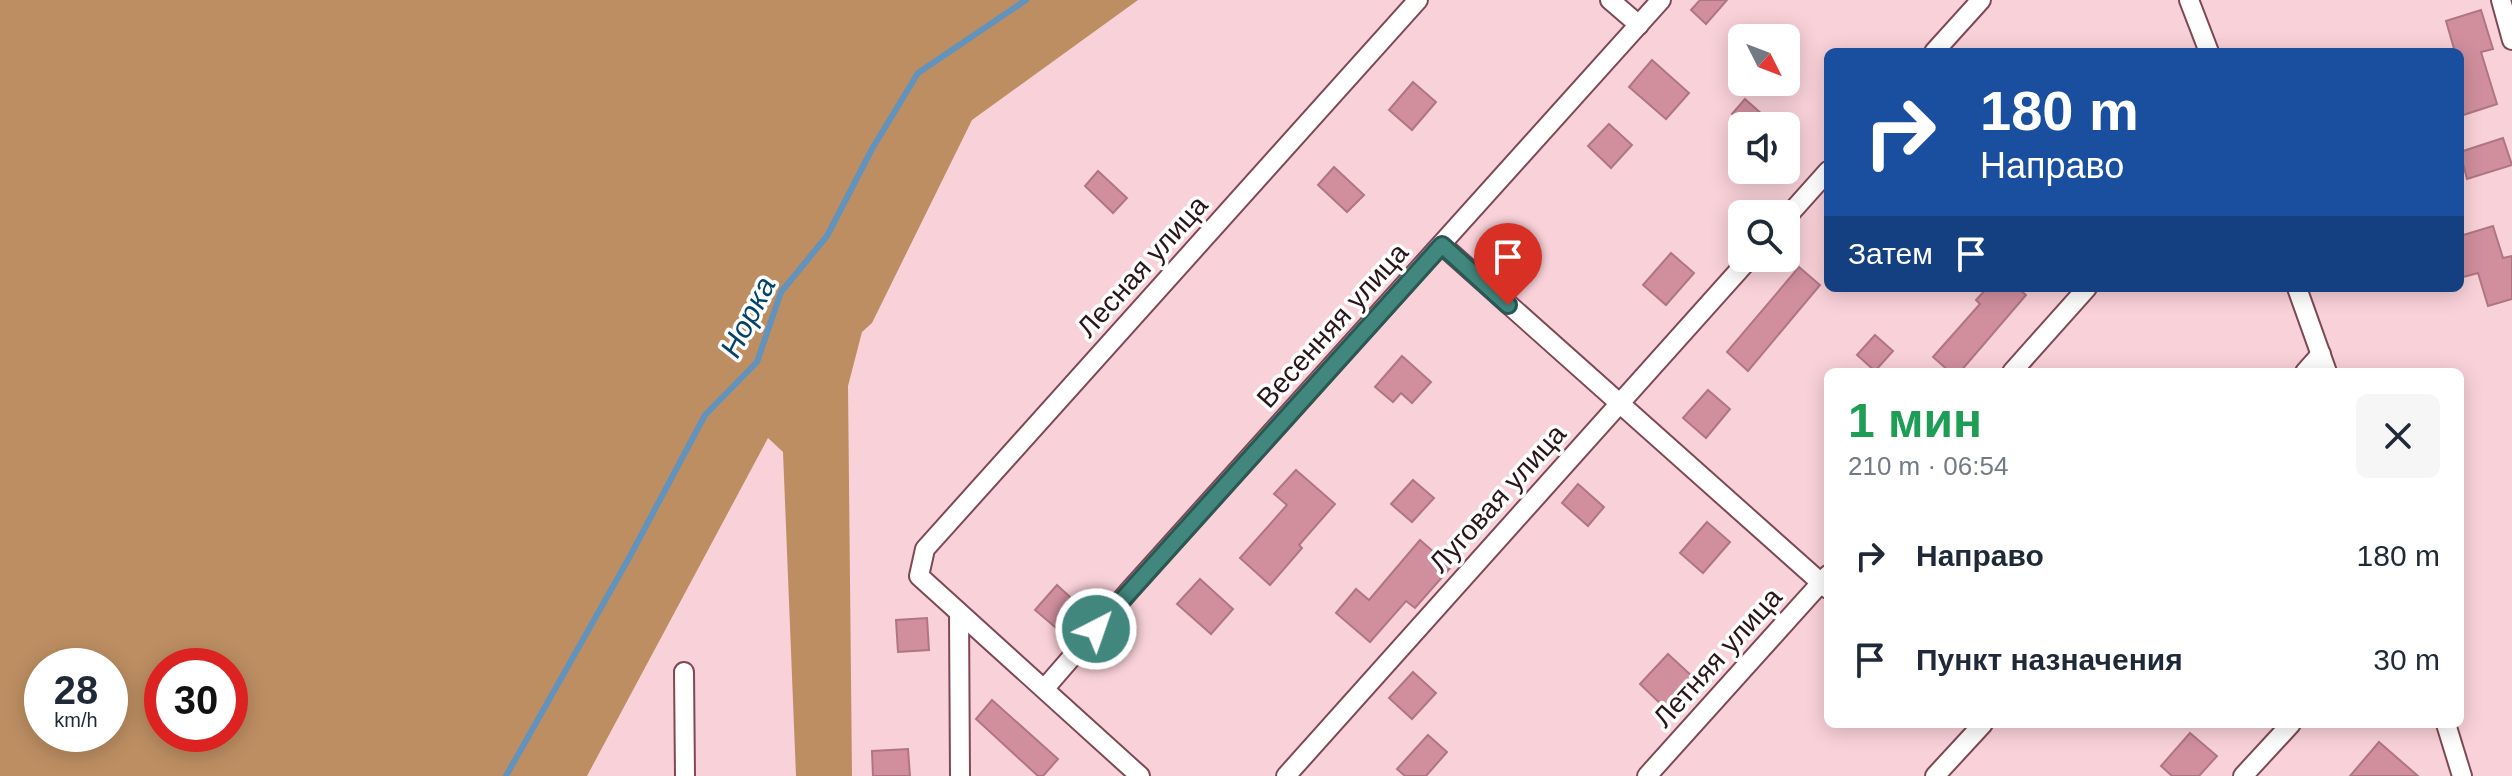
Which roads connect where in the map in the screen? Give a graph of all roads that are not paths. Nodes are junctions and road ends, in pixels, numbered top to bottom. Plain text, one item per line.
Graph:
1 (1418, 0) edge
2 (1610, 0) edge
3 (1661, 0) edge
4 (1981, 0) edge
5 (2189, 0) edge
6 (2501, 0) edge
7 (1639, 25) junction
8 (2512, 40) edge
9 (1938, 48) edge
10 (2207, 48) edge
11 (1824, 175) edge
12 (1800, 202) edge
13 (1442, 245) junction
14 (1737, 272) edge
15 (2083, 292) edge
16 (2298, 292) edge
17 (2324, 363) edge
18 (2016, 368) edge
19 (1620, 403) junction
20 (1824, 580) edge
21 (1824, 584) edge
22 (959, 613) junction
23 (684, 672) dead end
24 (1045, 688) junction
25 (1978, 728) edge
26 (2287, 728) edge
27 (2447, 728) edge
28 (685, 776) edge
29 (960, 776) edge
30 (1140, 776) edge
31 (1286, 776) edge
32 (1647, 776) edge
33 (1935, 776) edge
34 (2243, 776) edge
35 (2462, 776) edge

1 - 22 street, Лесная улица
2 - 7 street
3 - 7 street, Весенняя улица
4 - 9 street
5 - 10 street
6 - 8 street
7 - 13 street, Весенняя улица
11 - 12 street
13 - 19 street
13 - 24 street, Весенняя улица
14 - 19 street, Луговая улица
15 - 18 street
16 - 17 street
19 - 20 street
19 - 31 street, Луговая улица
21 - 32 street, Летняя улица
22 - 24 street
22 - 29 street
23 - 28 street
24 - 30 street
25 - 33 street
26 - 34 street
27 - 35 street

